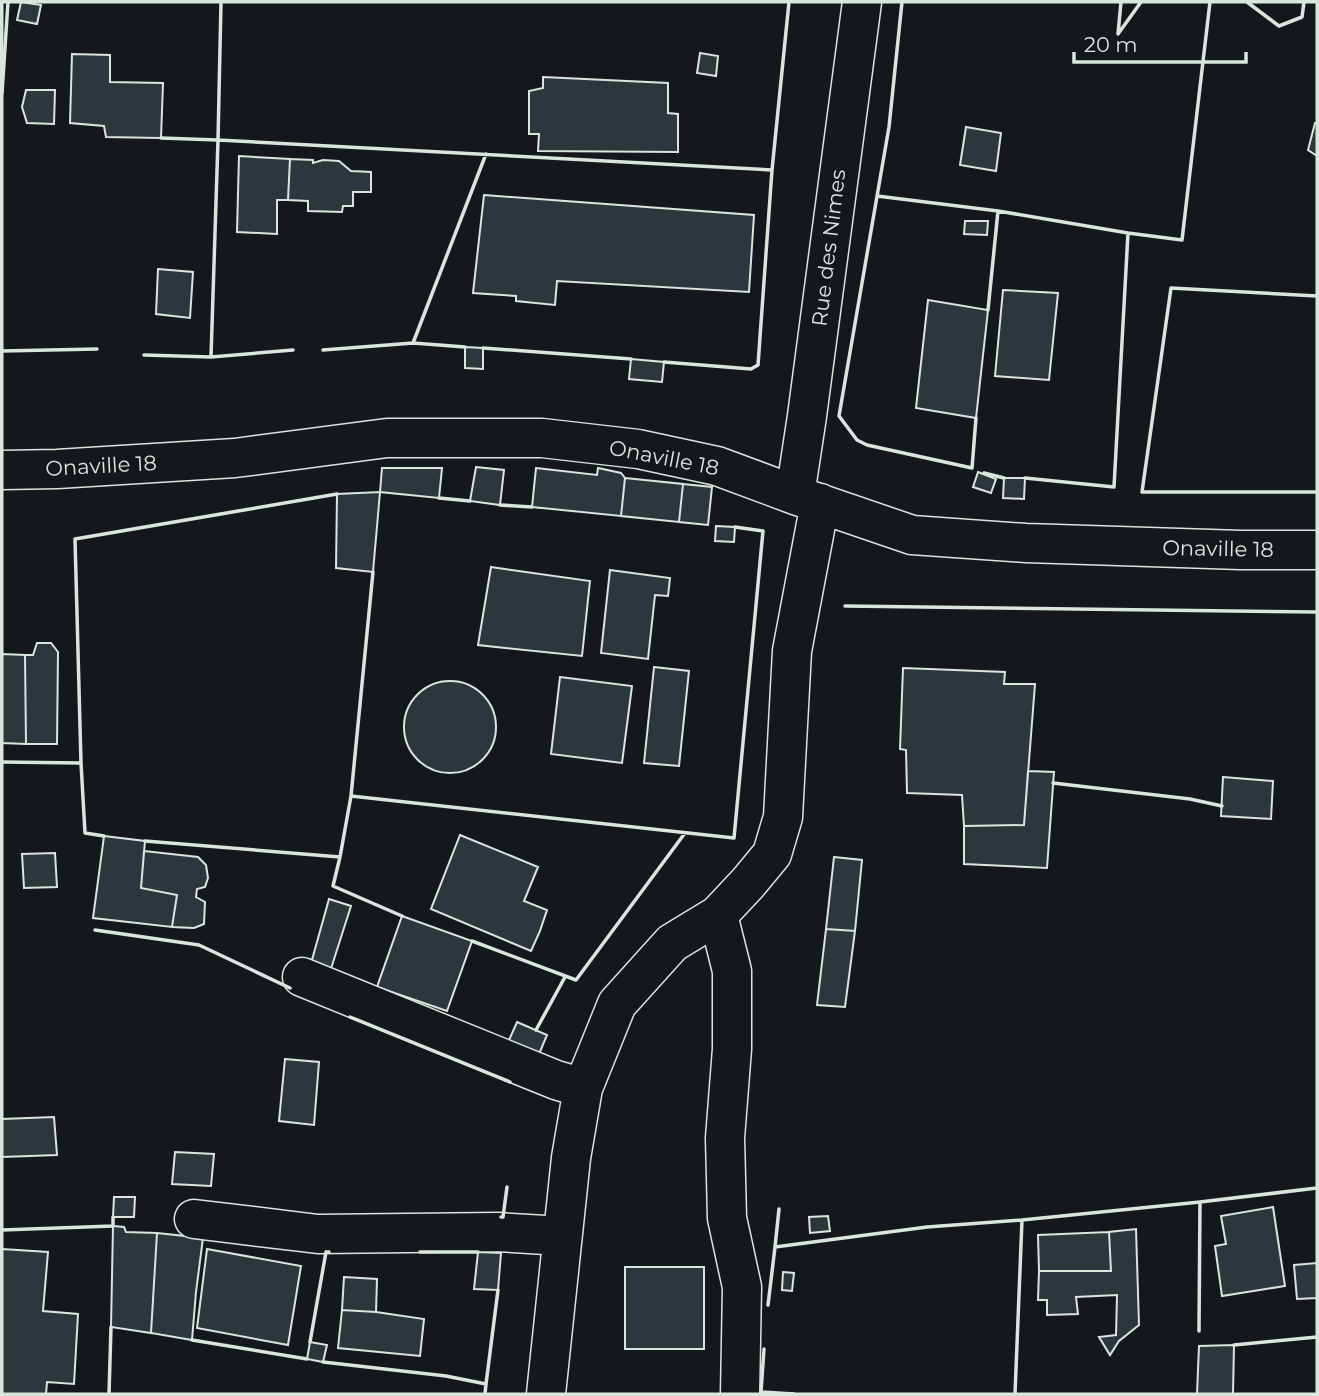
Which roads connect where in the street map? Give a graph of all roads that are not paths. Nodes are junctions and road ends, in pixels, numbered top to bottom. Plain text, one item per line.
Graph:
1 (862, 2) edge
2 (2, 470) edge
3 (808, 499) junction
4 (1317, 550) edge
5 (718, 915) junction
6 (302, 977) dead end
7 (583, 1088) junction
8 (194, 1219) dead end
9 (562, 1237) junction
10 (546, 1394) edge
11 (740, 1394) edge

1 - 3 street, Rue des Nimes
2 - 3 street, Onaville 18
3 - 4 street, Onaville 18
3 - 5 street, Rue des Nimes
5 - 7 street, Rue des Nimes
5 - 11 street
6 - 7 street
7 - 9 street, Rue des Nimes
8 - 9 street
9 - 10 street, Rue des Nimes

